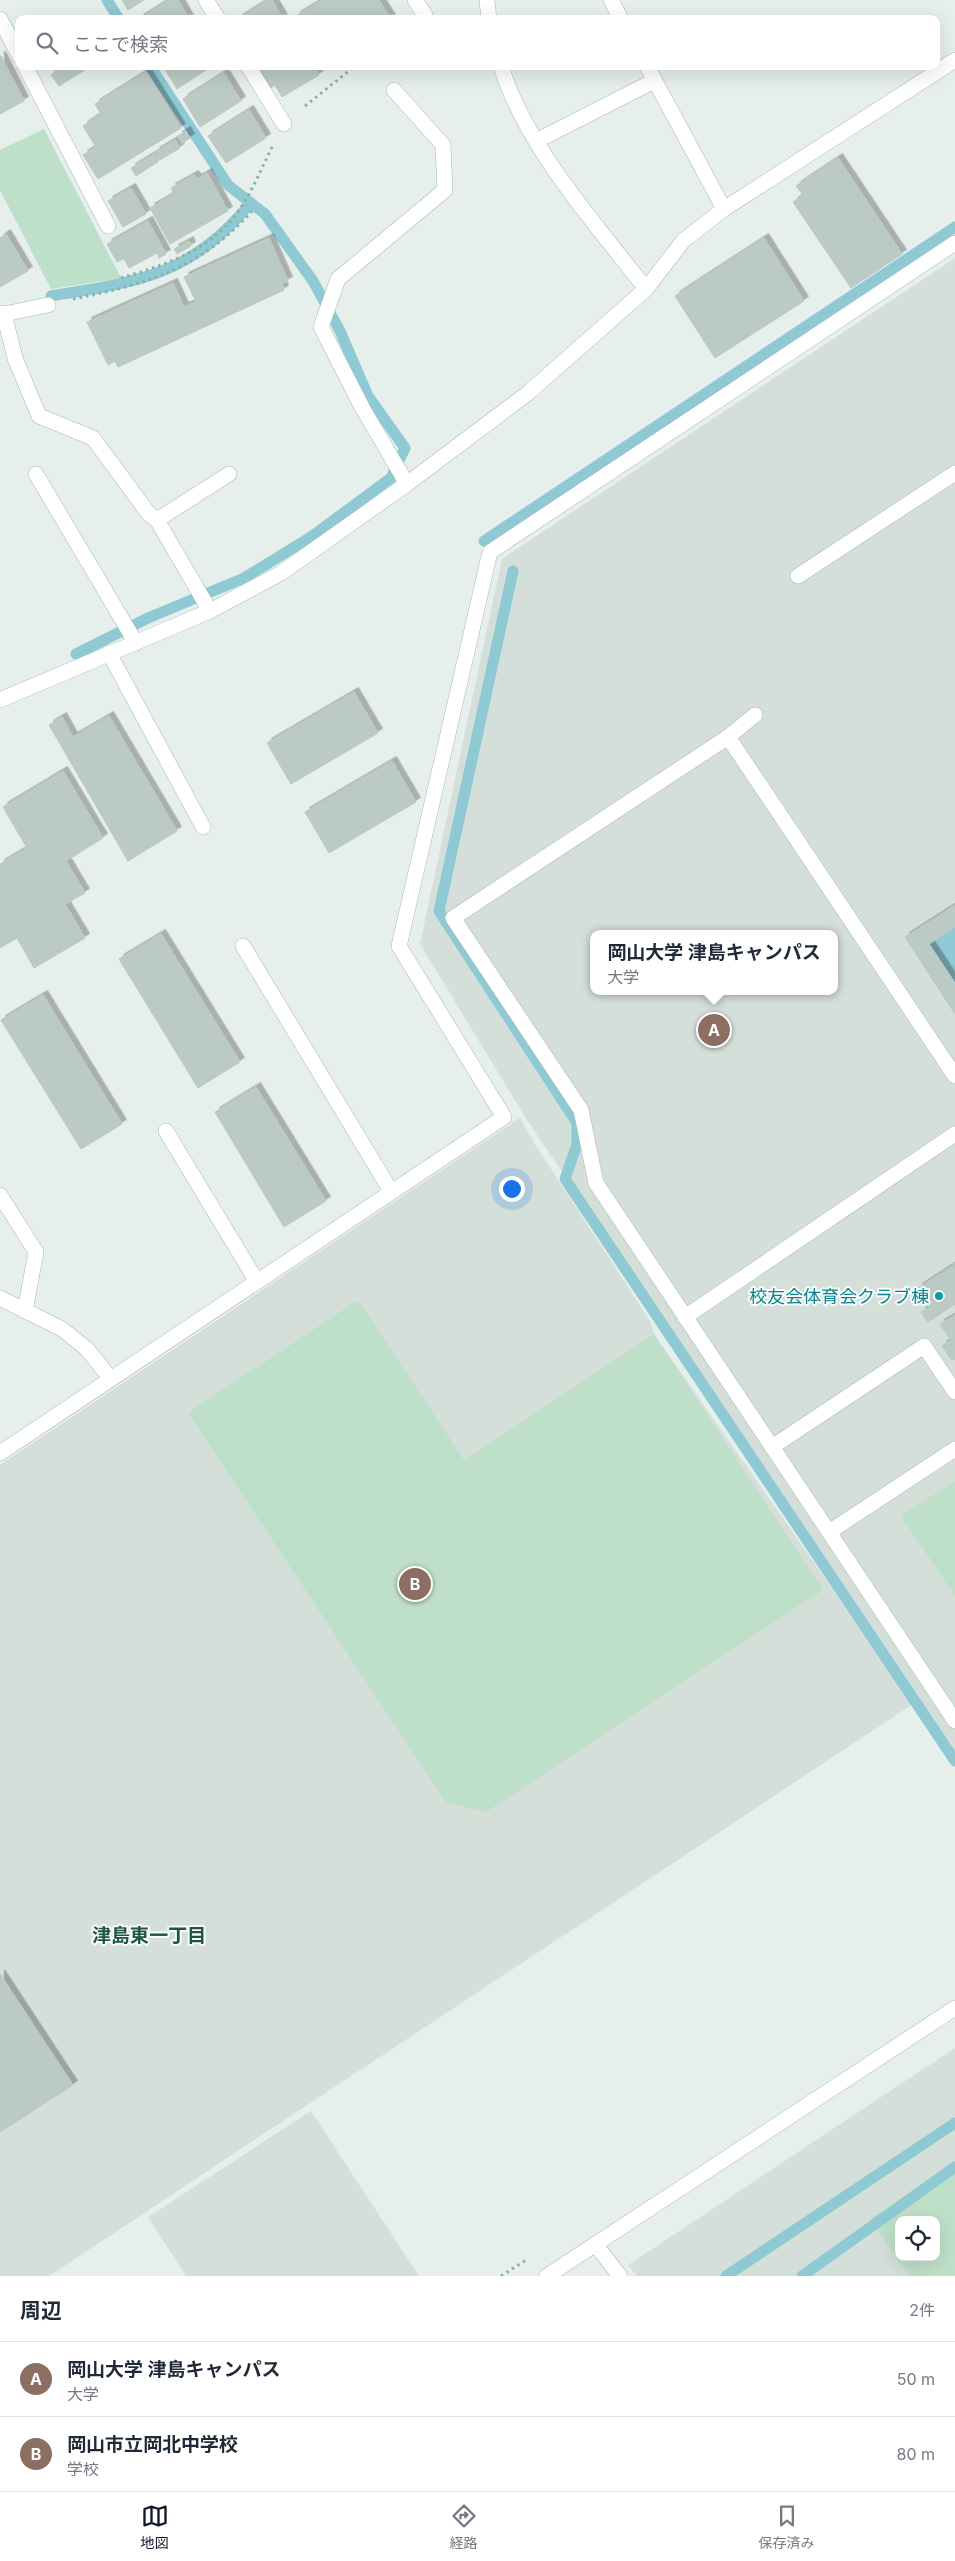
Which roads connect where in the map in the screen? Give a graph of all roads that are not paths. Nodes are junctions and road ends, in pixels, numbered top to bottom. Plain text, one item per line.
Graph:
1 (206, 0) edge
2 (415, 0) edge
3 (487, 0) edge
4 (610, 0) edge
5 (215, 15) edge
6 (425, 15) dead end
7 (489, 15) edge
8 (619, 15) edge
9 (0, 19) edge
10 (15, 47) edge
11 (955, 60) edge
12 (27, 70) edge
13 (250, 70) edge
14 (502, 70) edge
15 (649, 70) edge
16 (939, 70) edge
17 (940, 70) edge
18 (654, 81) junction
19 (394, 90) dead end
20 (284, 124) dead end
21 (536, 141) junction
22 (724, 209) junction
23 (108, 226) dead end
24 (955, 243) edge
25 (646, 290) junction
26 (48, 305) road end
27 (2, 313) edge
28 (401, 473) junction
29 (955, 473) edge
30 (36, 474) dead end
31 (229, 474) dead end
32 (157, 520) junction
33 (798, 576) dead end
34 (204, 600) junction
35 (130, 632) junction
36 (109, 653) junction
37 (0, 700) edge
38 (755, 715) dead end
39 (728, 736) junction
40 (204, 827) dead end
41 (243, 946) dead end
42 (955, 1076) edge
43 (166, 1131) dead end
44 (955, 1134) edge
45 (391, 1191) junction
46 (0, 1195) edge
47 (256, 1280) junction
48 (0, 1298) edge
49 (26, 1311) junction
50 (685, 1317) junction
51 (111, 1379) junction
52 (955, 1392) edge
53 (772, 1447) junction
54 (955, 1449) edge
55 (0, 1453) edge
56 (829, 1532) junction
57 (955, 1721) edge
58 (955, 2008) edge
59 (595, 2244) junction
60 (547, 2276) edge
61 (620, 2276) edge

1 - 5 street
2 - 6 street
3 - 7 street
4 - 8 street
9 - 10 street
11 - 17 street
12 - 23 street
13 - 20 street
14 - 21 street
15 - 18 street
16 - 22 street
18 - 21 street
18 - 22 street
19 - 28 street
21 - 25 street
22 - 25 street
24 - 45 street
25 - 28 street
26 - 27 street
27 - 32 street
28 - 34 street
29 - 33 street
30 - 35 street
31 - 32 street
32 - 34 street
34 - 35 street
35 - 36 street
36 - 37 street
36 - 40 street
38 - 39 street
39 - 42 street
39 - 50 street
41 - 45 street
43 - 47 street
44 - 50 street
45 - 47 street
46 - 49 street
47 - 51 street
48 - 49 street
49 - 51 street
50 - 53 street
51 - 55 street
52 - 53 street
53 - 56 street
54 - 56 street
56 - 57 street
58 - 59 street
59 - 60 street
59 - 61 street

